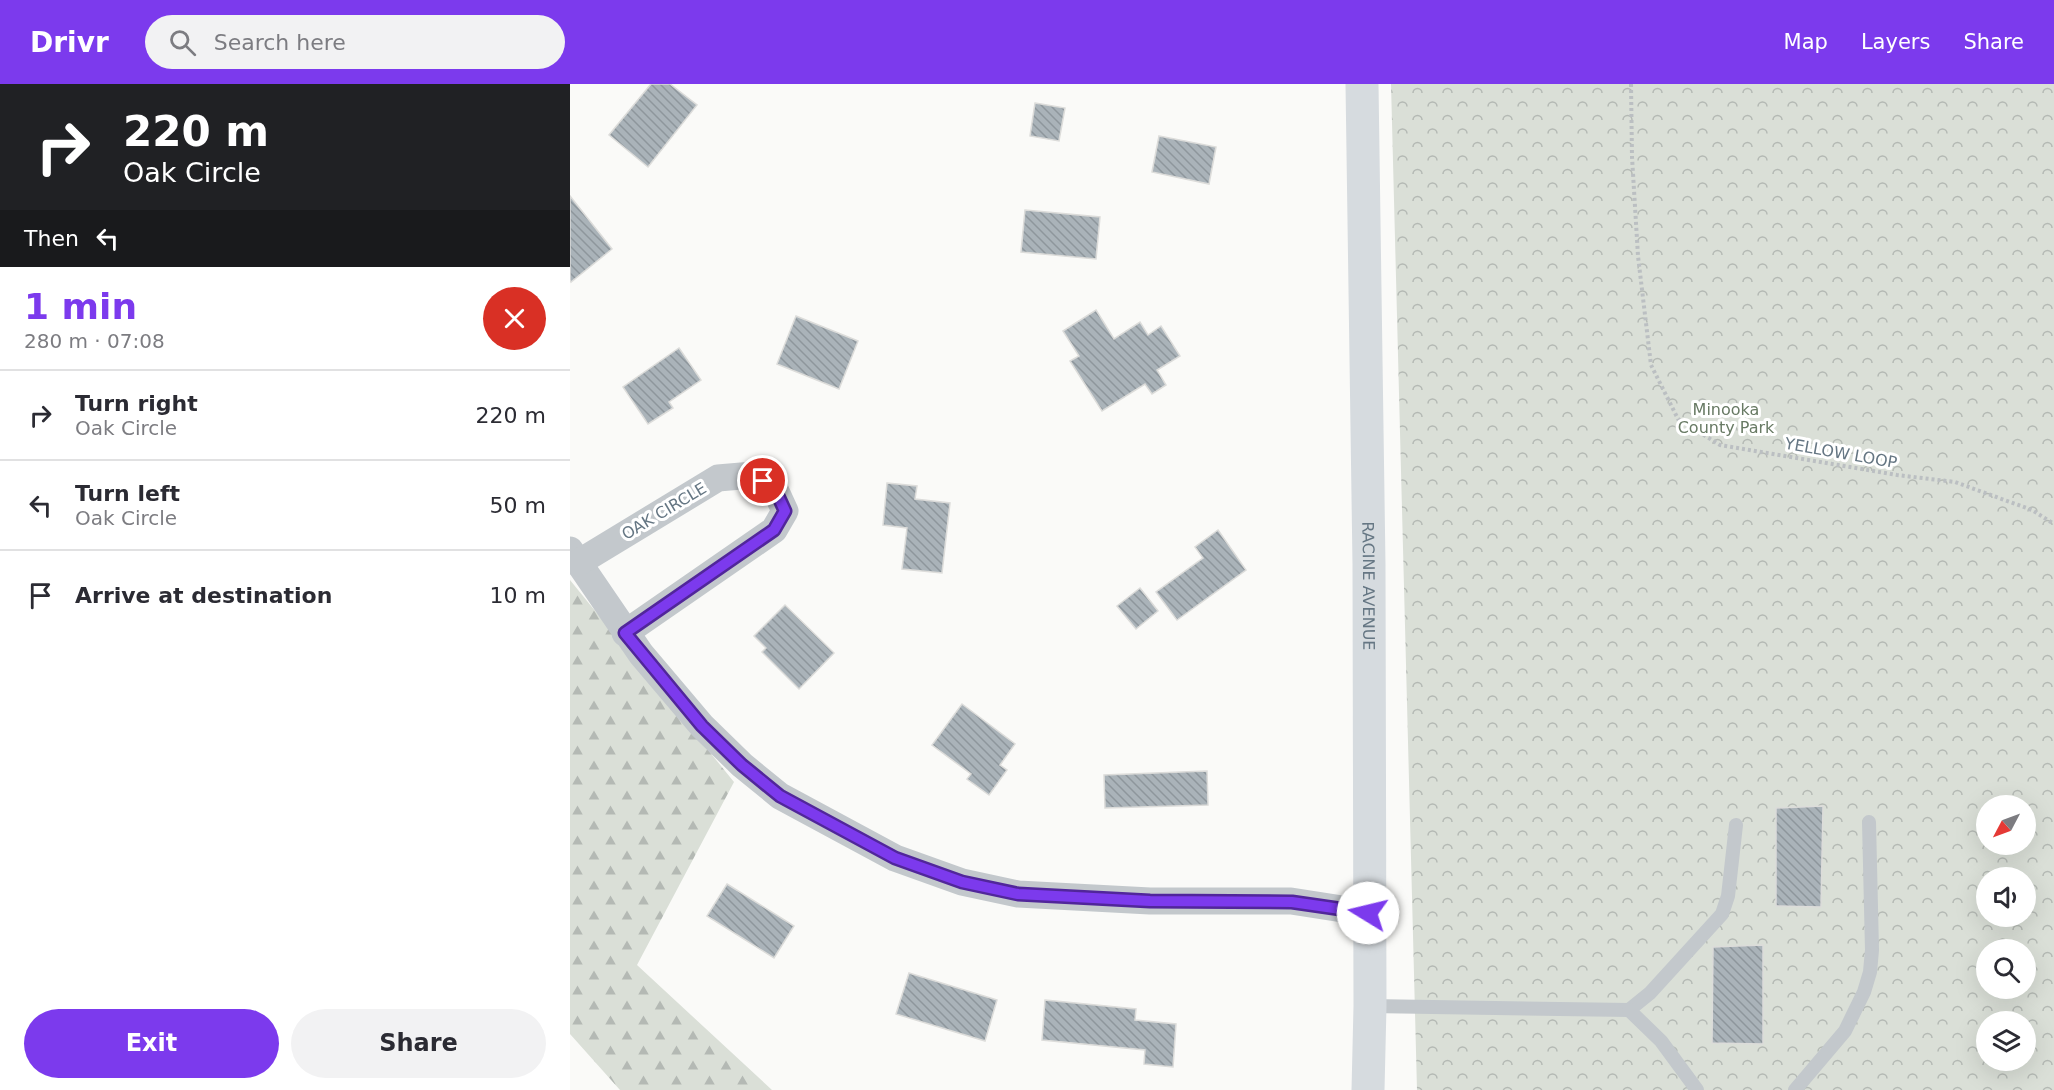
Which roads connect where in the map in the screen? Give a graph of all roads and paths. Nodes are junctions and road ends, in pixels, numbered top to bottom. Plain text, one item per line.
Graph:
1 (1362, 84) edge
2 (1630, 84) edge
3 (2054, 524) edge
4 (574, 557) edge
5 (625, 633) junction
6 (1869, 822) dead end
7 (1736, 825) dead end
8 (1368, 913) junction
9 (1370, 1006) junction
10 (1629, 1010) junction
11 (1368, 1090) edge
12 (1697, 1090) edge
13 (1795, 1090) edge

1 - 8 main road, RACINE AVENUE
2 - 3 path, YELLOW LOOP
4 - 5 street
4 - 5 street, OAK CIRCLE
5 - 8 street
6 - 13 lane
7 - 10 lane
8 - 9 main road, RACINE AVENUE
9 - 10 lane
9 - 11 main road, RACINE AVENUE
10 - 12 lane

